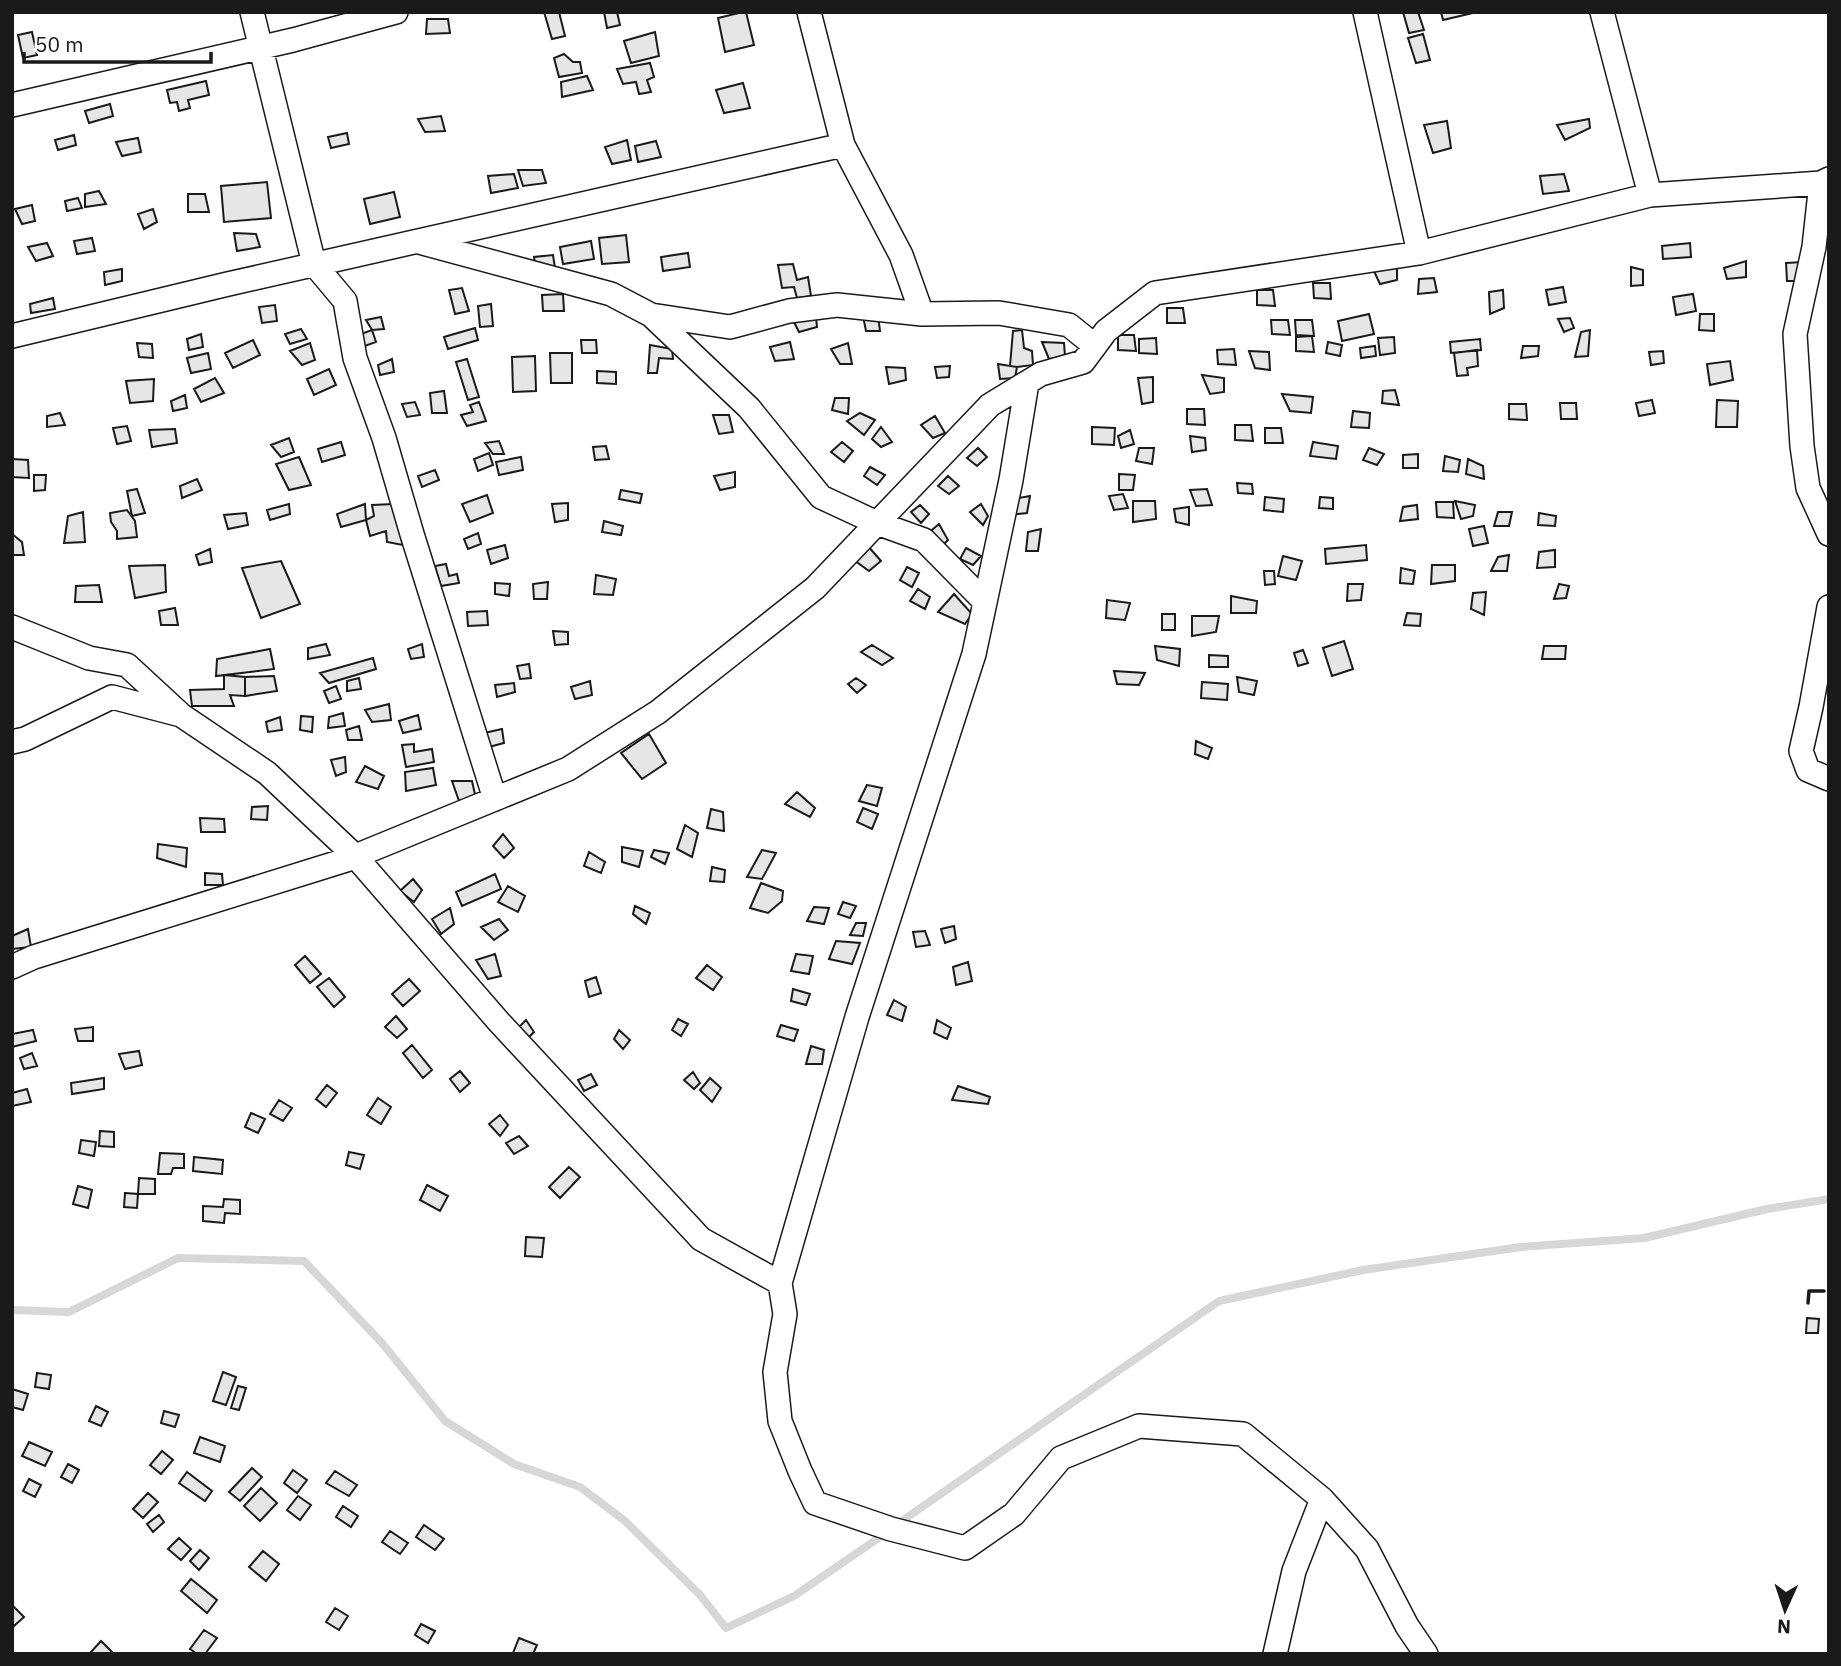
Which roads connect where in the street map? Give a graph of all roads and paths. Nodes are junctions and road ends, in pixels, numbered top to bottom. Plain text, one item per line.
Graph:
1 (252, 12) edge
2 (397, 12) edge
3 (809, 12) edge
4 (1364, 12) edge
5 (1602, 12) edge
6 (260, 47) junction
7 (12, 105) edge
8 (843, 145) junction
9 (1825, 181) edge
10 (1650, 195) junction
11 (416, 241) junction
12 (1419, 253) junction
13 (314, 264) junction
14 (922, 314) junction
15 (651, 315) junction
16 (12, 336) edge
17 (1095, 346) junction
18 (1027, 383) junction
19 (877, 523) junction
20 (1829, 534) edge
21 (985, 601) junction
22 (1829, 607) edge
23 (12, 627) edge
24 (181, 715) junction
25 (12, 742) edge
26 (1829, 779) edge
27 (495, 799) junction
28 (355, 856) junction
29 (12, 967) edge
30 (780, 1283) junction
31 (1322, 1499) junction
32 (1275, 1654) edge
33 (1426, 1654) edge

1 - 6 street
2 - 6 street
3 - 8 street
4 - 12 street
5 - 10 street
6 - 7 street
6 - 13 street
8 - 11 street
8 - 14 street
9 - 10 street
9 - 20 street
10 - 12 street
11 - 13 street
11 - 15 street
12 - 17 street
13 - 16 street
13 - 27 street
14 - 15 street
14 - 17 street
15 - 19 street
17 - 18 street
18 - 19 street
18 - 21 street
19 - 21 street
19 - 27 street
21 - 30 street
22 - 26 street
23 - 24 street
24 - 25 street
24 - 28 street
27 - 28 street
28 - 29 street
28 - 30 street
30 - 31 street
31 - 32 street
31 - 33 street

